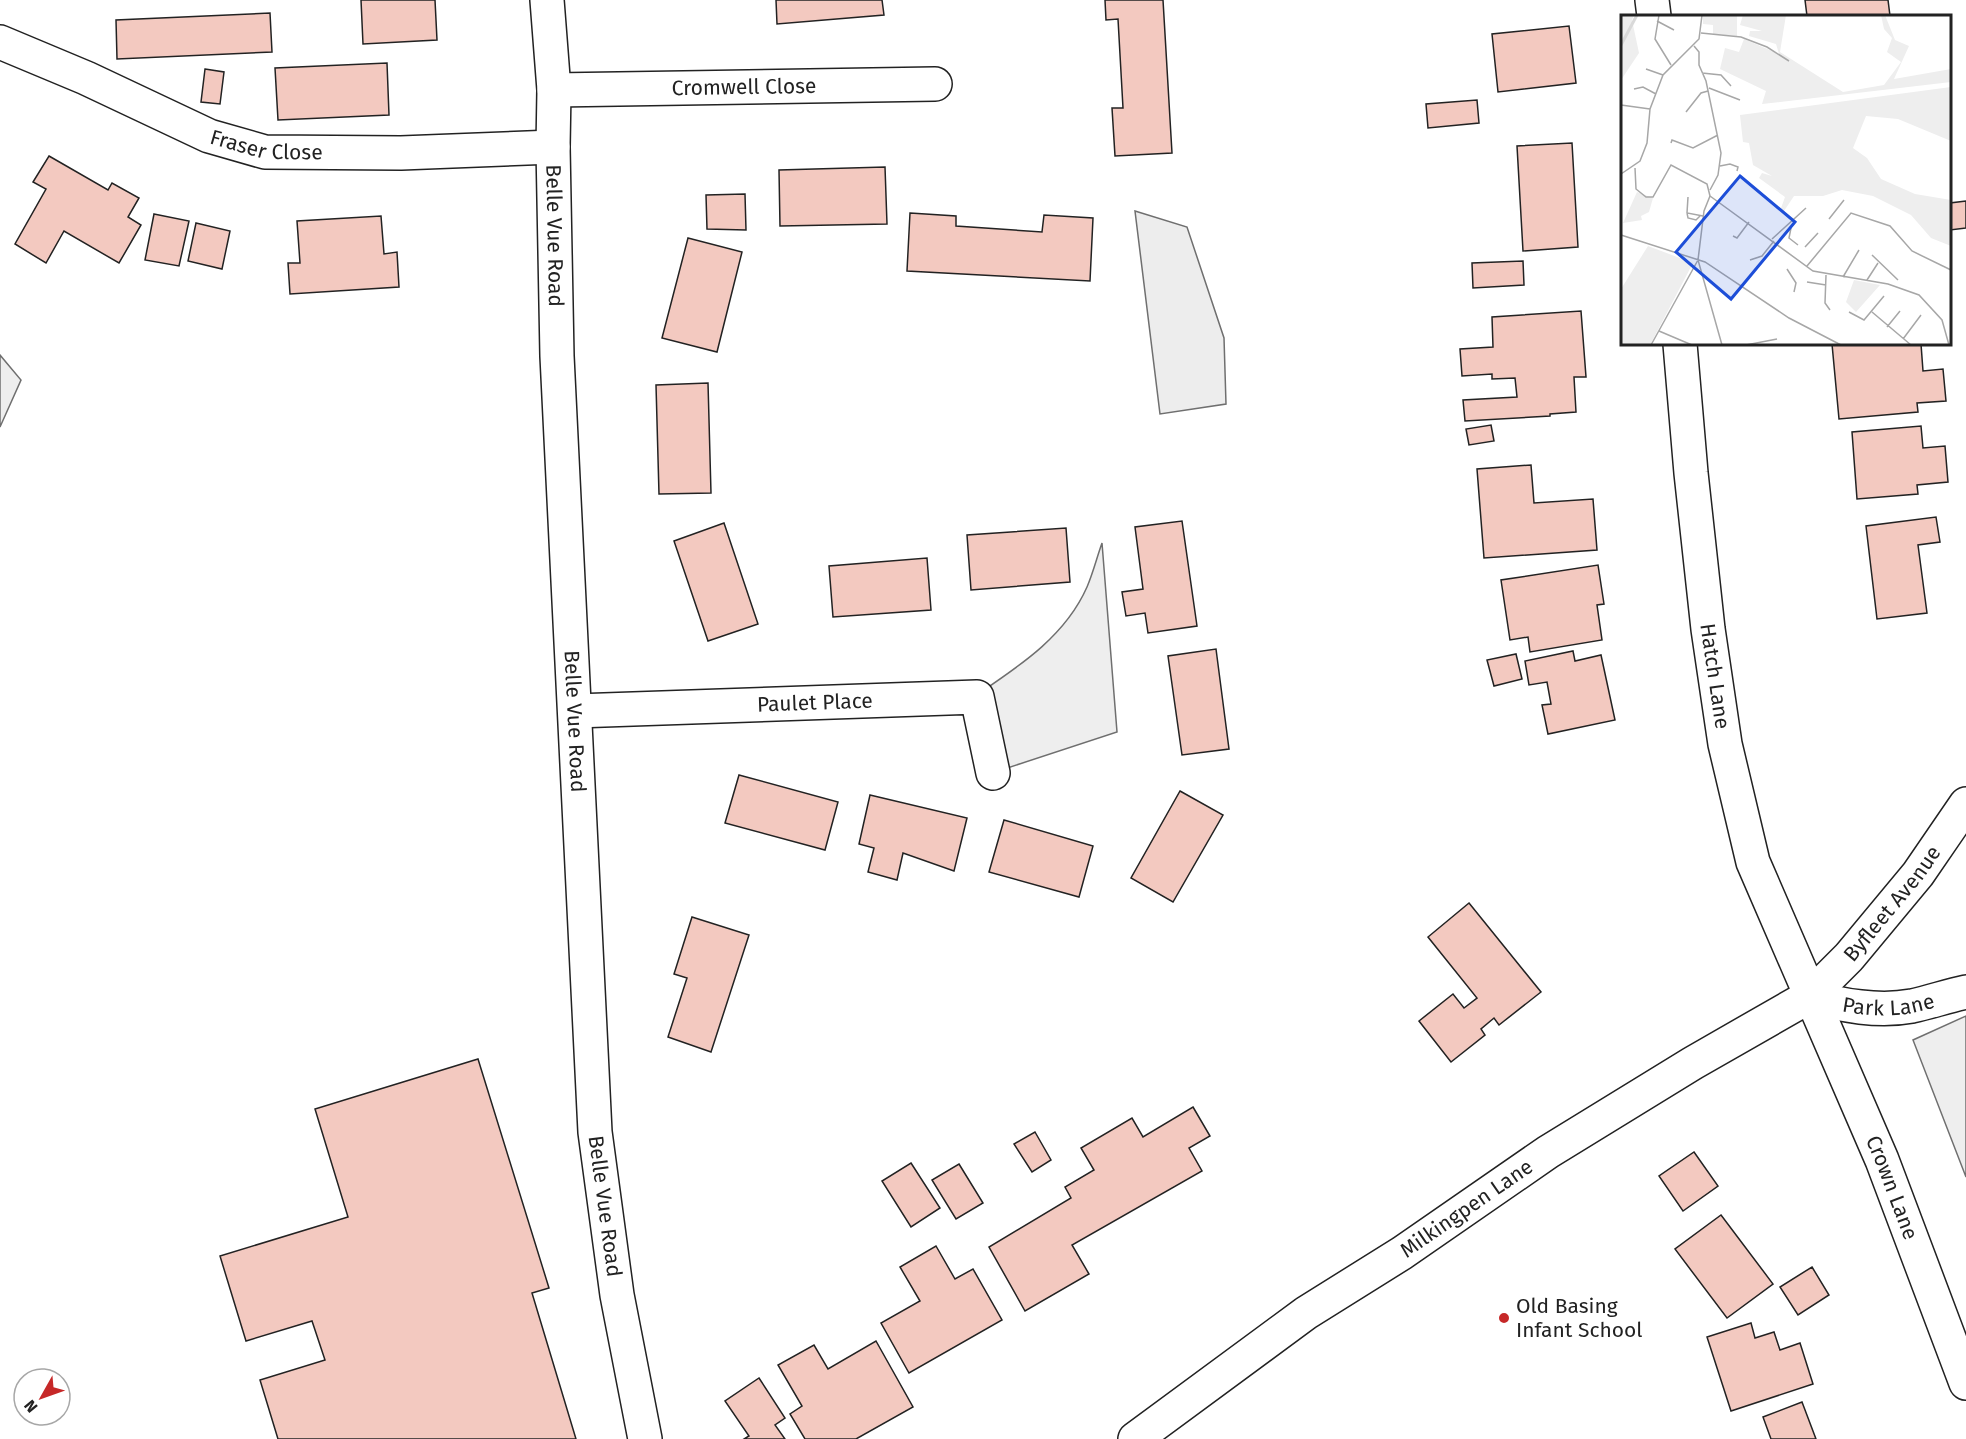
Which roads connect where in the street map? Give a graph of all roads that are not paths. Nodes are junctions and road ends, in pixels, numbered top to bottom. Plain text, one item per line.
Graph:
1 (547, 0) edge
2 (1652, 0) edge
3 (1654, 15) edge
4 (0, 42) edge
5 (935, 84) dead end
6 (554, 90) junction
7 (553, 147) junction
8 (1680, 345) edge
9 (575, 711) junction
10 (993, 773) dead end
11 (1966, 804) edge
12 (1966, 992) edge
13 (1810, 996) junction
14 (1966, 1383) edge
15 (645, 1439) edge
16 (1134, 1439) edge

1 - 6 street, Belle Vue Road
2 - 3 street
4 - 7 street, Fraser Close
5 - 6 street, Cromwell Close
6 - 7 street, Belle Vue Road
7 - 9 street, Belle Vue Road
8 - 13 street, Hatch Lane
9 - 10 street, Paulet Place
9 - 15 street, Belle Vue Road
11 - 13 street, Byfleet Avenue
12 - 13 street, Park Lane
13 - 14 street, Crown Lane
13 - 16 street, Milkingpen Lane

